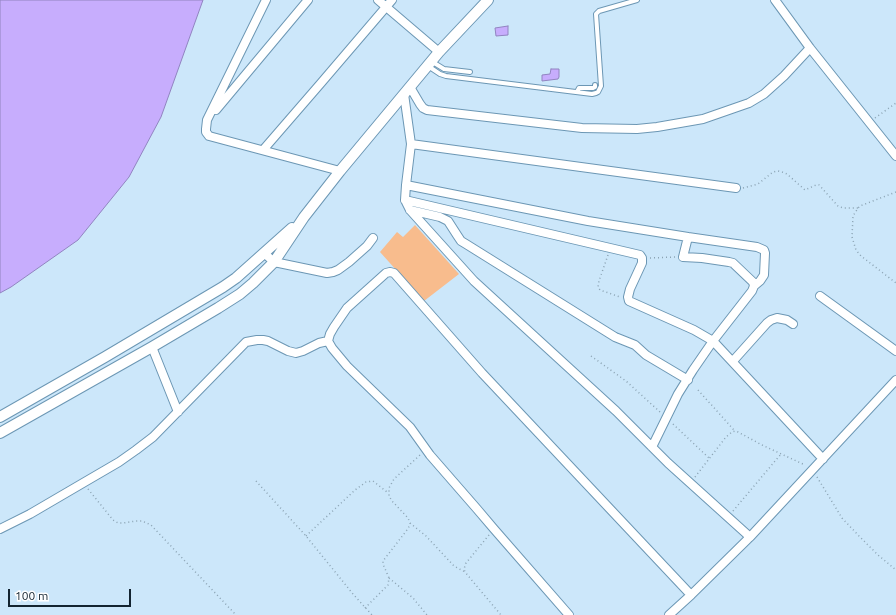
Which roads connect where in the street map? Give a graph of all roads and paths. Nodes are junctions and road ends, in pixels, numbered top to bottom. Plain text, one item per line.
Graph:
1 (266, 0) edge
2 (308, 0) edge
3 (378, 0) edge
4 (392, 0) edge
5 (488, 0) edge
6 (637, 0) edge
7 (775, 0) edge
8 (386, 7) junction
9 (810, 48) junction
10 (439, 52) junction
11 (429, 63) junction
12 (470, 72) dead end
13 (595, 85) dead end
14 (407, 90) junction
15 (577, 92) junction
16 (896, 103) edge
17 (207, 120) junction
18 (869, 122) junction
19 (411, 144) junction
20 (263, 150) junction
21 (896, 156) edge
22 (340, 172) junction
23 (406, 185) junction
24 (736, 188) joint
25 (896, 192) edge
26 (405, 200) junction
27 (858, 208) junction
28 (410, 210) junction
29 (304, 217) junction
30 (688, 237) junction
31 (374, 238) dead end
32 (611, 248) junction
33 (264, 253) junction
34 (683, 257) junction
35 (642, 258) junction
36 (274, 262) junction
37 (896, 283) edge
38 (754, 286) junction
39 (820, 296) dead end
40 (629, 301) junction
41 (171, 318) junction
42 (793, 324) dead end
43 (180, 331) junction
44 (328, 341) junction
45 (713, 341) junction
46 (152, 347) junction
47 (896, 351) edge
48 (591, 356) dead end
49 (732, 361) junction
50 (688, 380) junction
51 (896, 380) edge
52 (698, 390) dead end
53 (178, 412) junction
54 (0, 417) edge
55 (667, 418) junction
56 (735, 431) dead end
57 (0, 434) edge
58 (652, 447) junction
59 (426, 449) junction
60 (782, 454) dead end
61 (709, 458) dead end
62 (823, 458) junction
63 (256, 481) dead end
64 (82, 483) junction
65 (388, 493) junction
66 (728, 517) junction
67 (410, 523) junction
68 (0, 529) edge
69 (494, 529) junction
70 (306, 536) junction
71 (750, 537) junction
72 (465, 572) junction
73 (390, 578) junction
74 (691, 595) junction
75 (365, 608) junction
76 (236, 615) edge
77 (372, 615) edge
78 (427, 615) edge
79 (501, 615) edge
80 (569, 615) edge
81 (669, 615) edge

1 - 17 street
2 - 17 street
3 - 8 street
4 - 8 street
5 - 10 street
6 - 15 lane
7 - 9 street
8 - 10 street
8 - 20 street
9 - 14 street
9 - 18 street
10 - 11 street
11 - 12 lane
11 - 14 street
11 - 15 lane
13 - 15 lane
14 - 19 street
14 - 22 street
16 - 18 path
17 - 20 street
18 - 21 street
19 - 23 street
19 - 24 street
20 - 22 street
22 - 29 street
23 - 26 street
23 - 30 street
24 - 27 path
25 - 27 path
26 - 28 street
26 - 32 street
27 - 37 path
28 - 50 street
28 - 58 street
29 - 33 street
29 - 36 street
30 - 34 street
30 - 38 street
31 - 36 street
32 - 35 street
32 - 40 path
33 - 36 street
33 - 41 street
34 - 35 path
34 - 38 street
35 - 40 street
36 - 43 street
38 - 45 street
39 - 47 street
40 - 45 street
41 - 43 street
41 - 54 street
42 - 49 street
43 - 46 street
44 - 53 street
44 - 59 street
44 - 74 street
45 - 49 street
45 - 50 street
46 - 53 street
46 - 57 street
48 - 55 path
49 - 62 street
50 - 55 street
51 - 62 street
52 - 56 path
53 - 64 street
55 - 58 street
55 - 61 path
58 - 66 street
59 - 65 path
59 - 69 street
60 - 66 path
62 - 71 street
63 - 70 path
64 - 68 street
64 - 76 path
65 - 67 path
65 - 70 path
66 - 71 street
67 - 72 path
67 - 73 path
69 - 72 path
69 - 80 street
70 - 75 path
71 - 74 street
72 - 79 path
73 - 75 path
73 - 78 path
74 - 81 street
75 - 77 path

